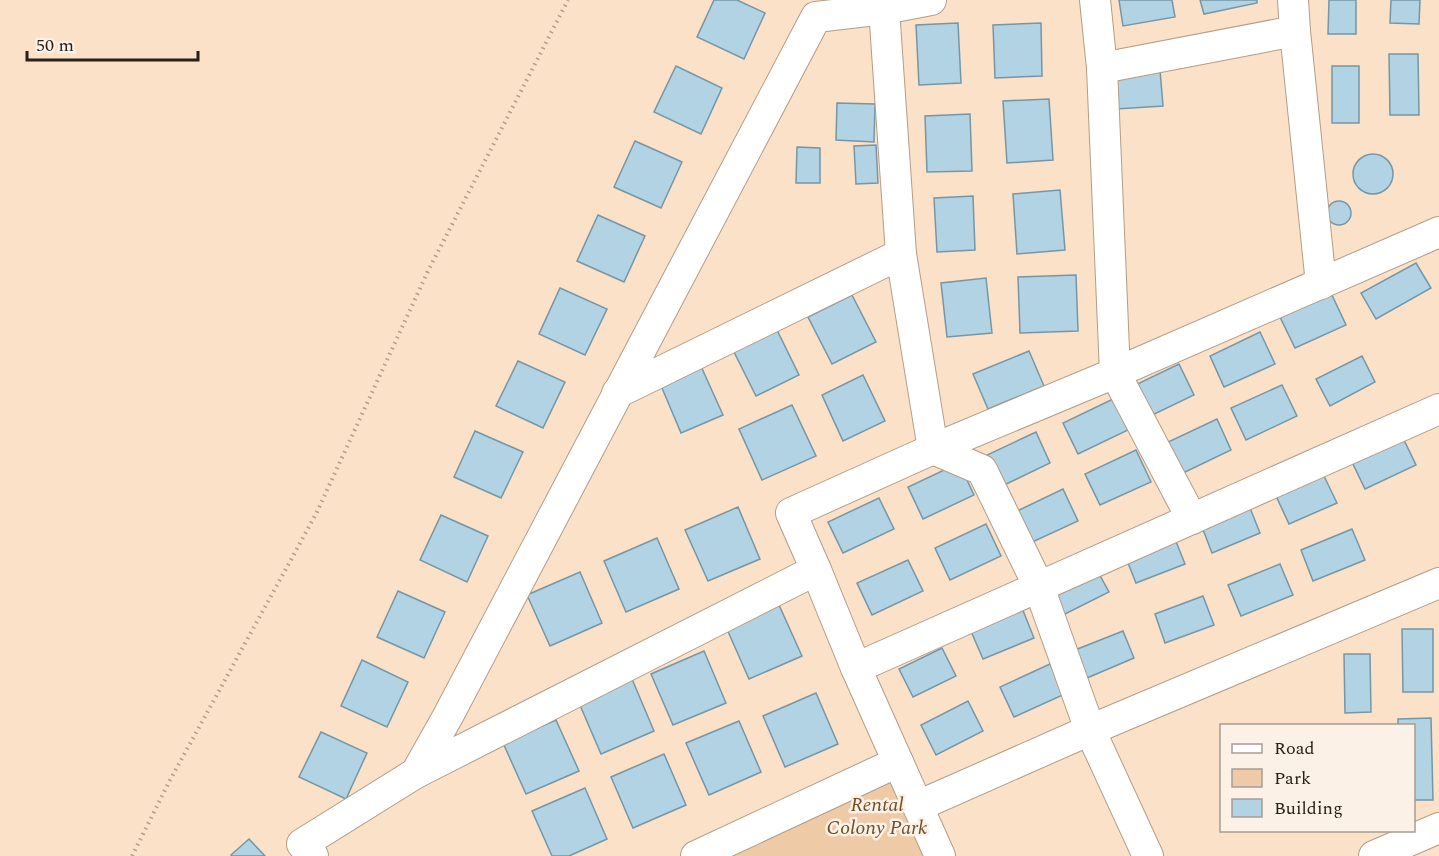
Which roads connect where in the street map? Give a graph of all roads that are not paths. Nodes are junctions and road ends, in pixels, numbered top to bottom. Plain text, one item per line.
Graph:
1 (931, 0) edge
2 (1095, 0) edge
3 (1293, 0) edge
4 (819, 9) edge
5 (884, 9) junction
6 (1295, 31) junction
7 (1102, 68) junction
8 (1439, 232) edge
9 (901, 254) junction
10 (1321, 285) junction
11 (1115, 373) junction
12 (618, 393) junction
13 (1439, 409) edge
14 (933, 449) junction
15 (1192, 519) junction
16 (816, 570) junction
17 (1439, 583) edge
18 (1039, 587) junction
19 (856, 668) junction
20 (1090, 730) junction
21 (898, 762) junction
22 (416, 773) junction
23 (918, 806) junction
24 (1439, 828) edge
25 (313, 856) edge
26 (696, 856) edge
27 (940, 856) edge
28 (1148, 856) edge
29 (1374, 856) edge

1 - 5 street
2 - 7 street
3 - 6 street
4 - 5 street
4 - 12 street
5 - 9 street
6 - 7 street
6 - 10 street
7 - 11 street
8 - 10 street
9 - 12 street
9 - 14 street
10 - 11 street
11 - 14 street
11 - 15 street
12 - 22 street
13 - 15 street
14 - 16 street
14 - 18 street
15 - 18 street
16 - 19 street
16 - 22 street
17 - 20 street
18 - 19 street
18 - 20 street
19 - 21 street
20 - 23 street
20 - 28 street
21 - 23 street
21 - 26 street
22 - 25 street
23 - 27 street
24 - 29 street

